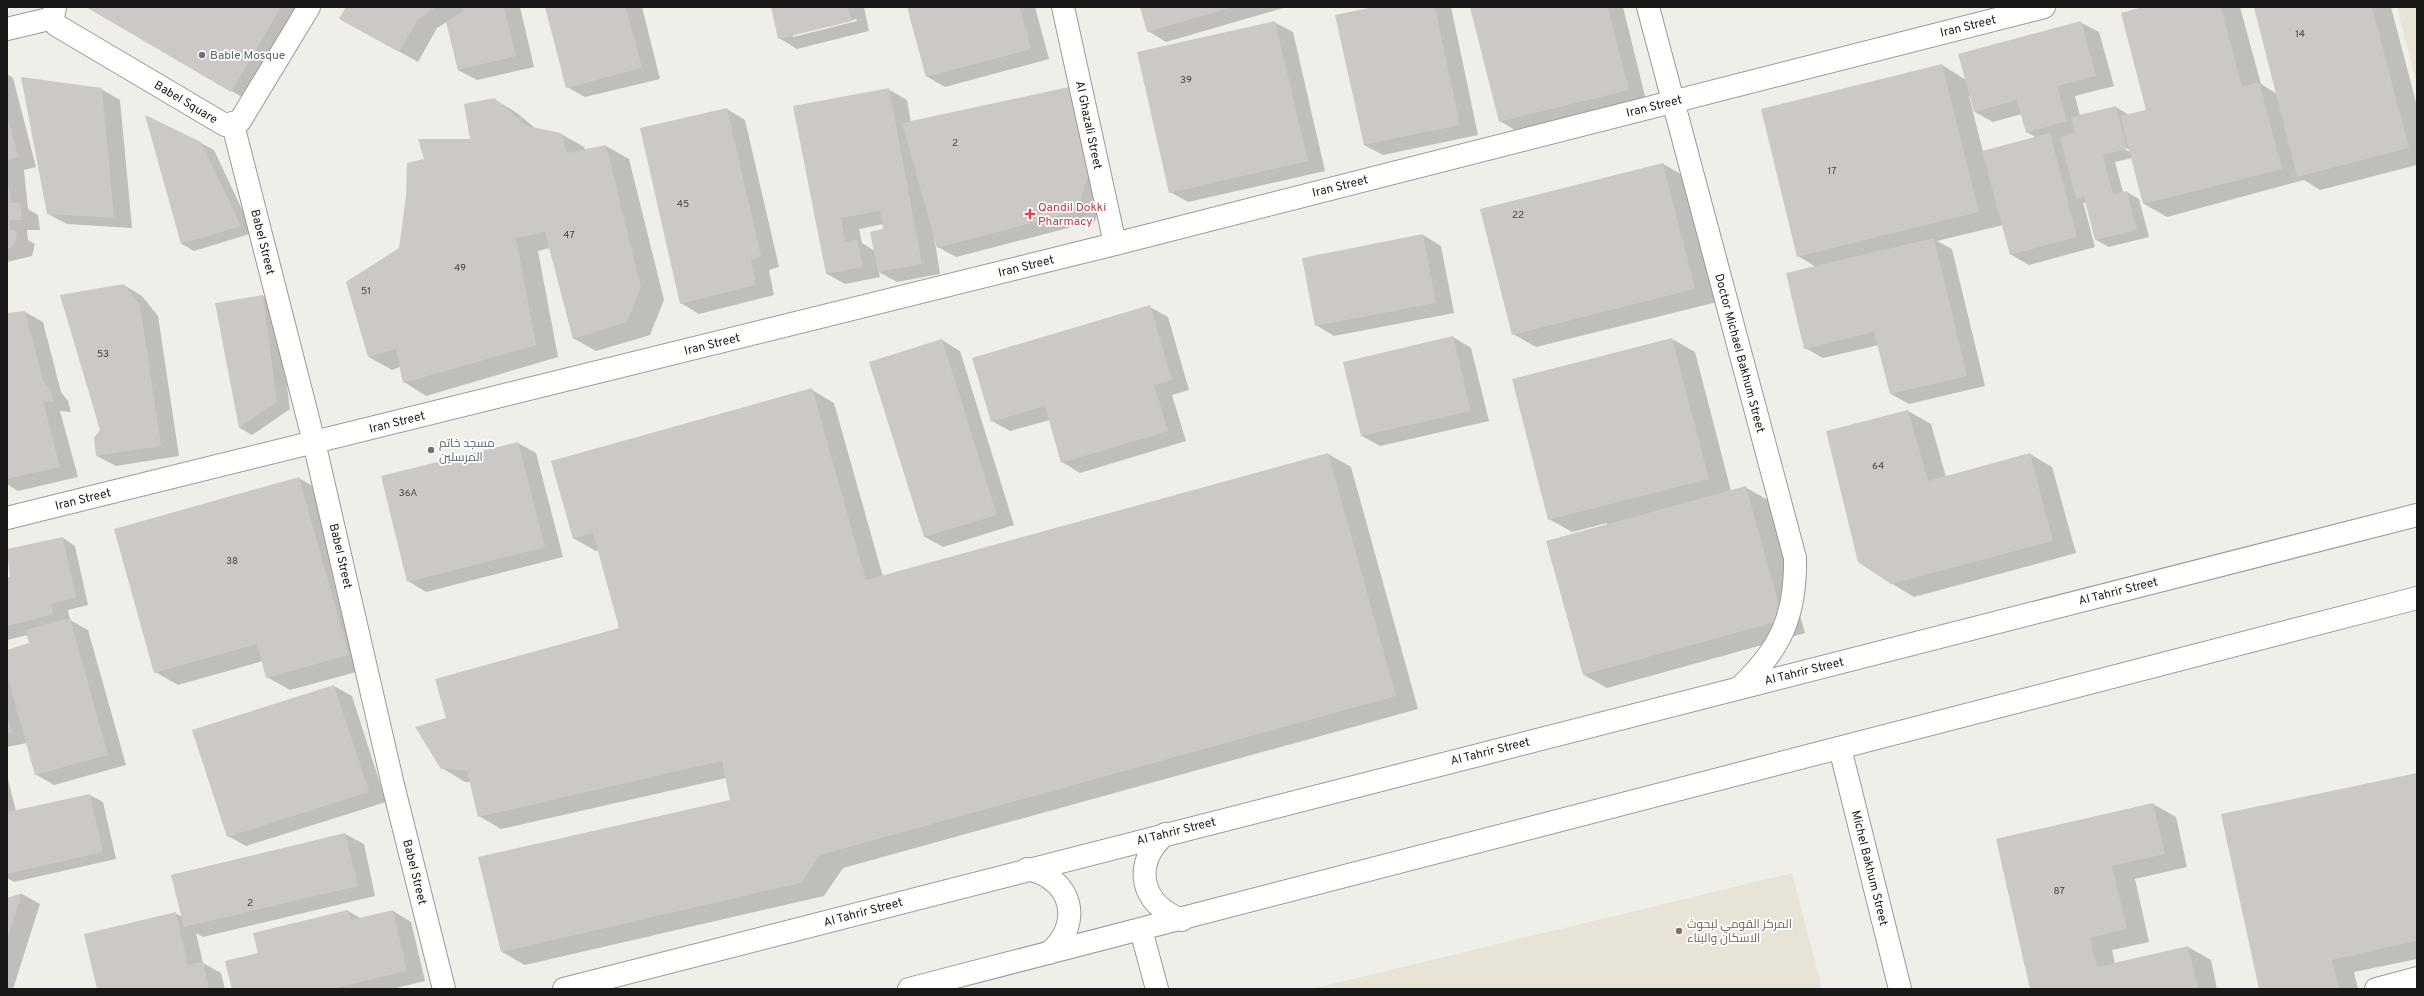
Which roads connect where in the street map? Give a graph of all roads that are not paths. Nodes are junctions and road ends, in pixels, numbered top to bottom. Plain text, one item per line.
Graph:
1 (309, 7) edge
2 (1063, 7) edge
3 (1648, 7) edge
4 (2044, 7) edge
5 (54, 12) edge
6 (7, 29) edge
7 (1673, 102) junction
8 (233, 125) junction
9 (1115, 244) junction
10 (314, 442) junction
11 (2417, 515) edge
12 (7, 518) edge
13 (2417, 598) edge
14 (1740, 687) junction
15 (1840, 748) junction
16 (1165, 834) junction
17 (1027, 869) junction
18 (1182, 920) junction
19 (1141, 930) junction
20 (1049, 953) junction
21 (2417, 978) edge
22 (444, 989) edge
23 (564, 989) edge
24 (909, 989) edge
25 (1157, 989) edge
26 (1900, 989) edge
27 (2376, 989) edge

1 - 8 street, Babel Square
2 - 9 street, Al Ghazali Street
3 - 7 street, Doctor Michael Bakhum Street
4 - 7 street, Iran Street
5 - 6 street
5 - 8 street, Babel Square
7 - 9 street, Iran Street
7 - 14 street, Doctor Michael Bakhum Street
8 - 10 street, Babel Street
9 - 10 street, Iran Street
10 - 12 street, Iran Street
10 - 22 street, Babel Street
11 - 14 street, Al Tahrir Street
13 - 15 street
14 - 16 street, Al Tahrir Street
15 - 18 street
15 - 26 street, Michel Bakhum Street
16 - 17 street, Al Tahrir Street
16 - 18 street
17 - 20 street
17 - 23 street, Al Tahrir Street
18 - 19 street
19 - 20 street
19 - 25 street
20 - 24 street
21 - 27 street

